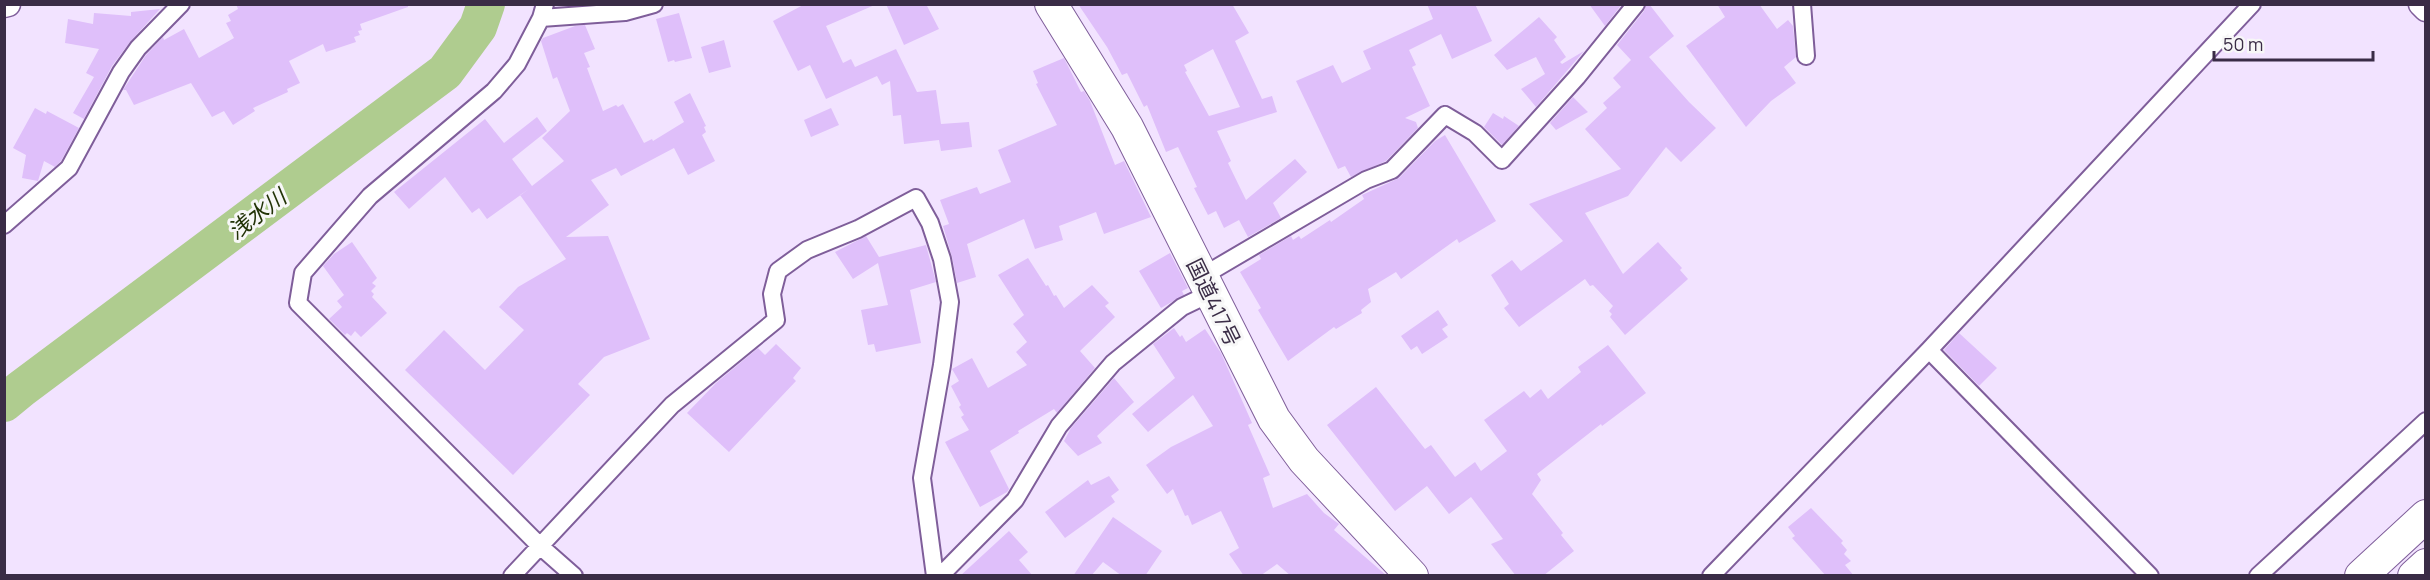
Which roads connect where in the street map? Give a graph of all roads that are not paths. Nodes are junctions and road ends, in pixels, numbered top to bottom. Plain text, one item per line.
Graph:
1 (181, 4) edge
2 (654, 4) edge
3 (1051, 4) edge
4 (1636, 4) edge
5 (1802, 4) edge
6 (2252, 4) edge
7 (2421, 4) edge
8 (2426, 9) edge
9 (543, 11) edge
10 (1806, 56) dead end
11 (4, 225) edge
12 (1205, 285) junction
13 (1929, 350) junction
14 (2426, 421) edge
15 (2426, 516) edge
16 (540, 546) junction
17 (2426, 565) edge
18 (512, 576) edge
19 (574, 576) edge
20 (938, 576) edge
21 (1412, 576) edge
22 (1711, 576) edge
23 (2150, 576) edge
24 (2258, 576) edge
25 (2361, 576) edge
26 (2414, 576) edge

1 - 11 street
2 - 9 street
3 - 12 highway, 国道417号
4 - 12 street
5 - 10 street
6 - 13 street
7 - 8 street
9 - 16 street
12 - 20 street
12 - 21 highway, 国道417号
13 - 22 street
13 - 23 street
14 - 24 street
15 - 25 highway
16 - 18 street
16 - 19 street
16 - 20 street
17 - 26 highway

